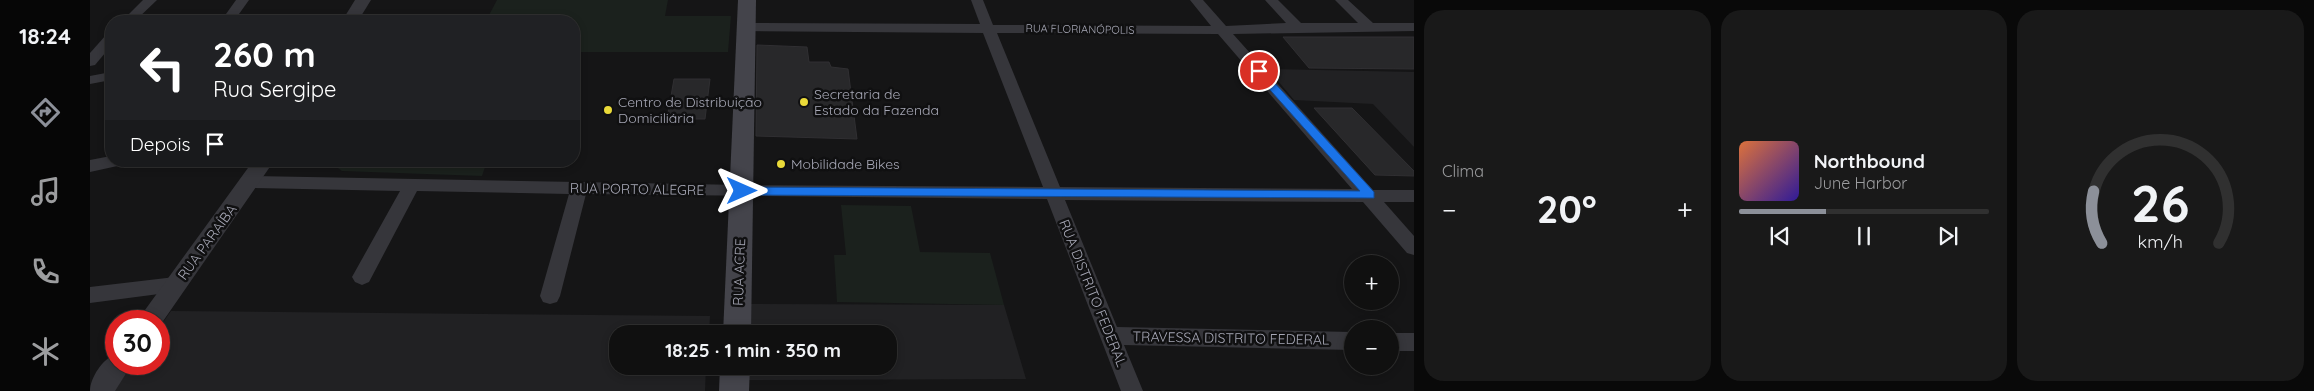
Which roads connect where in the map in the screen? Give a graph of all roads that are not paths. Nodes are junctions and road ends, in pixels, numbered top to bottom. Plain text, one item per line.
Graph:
1 (151, 0) edge
2 (243, 0) edge
3 (363, 0) edge
4 (747, 0) edge
5 (977, 0) edge
6 (1196, 0) edge
7 (1271, 0) edge
8 (1340, 0) edge
9 (135, 15) edge
10 (232, 15) edge
11 (354, 15) edge
12 (745, 27) junction
13 (1297, 27) junction
14 (1414, 27) edge
15 (988, 28) junction
16 (1371, 28) junction
17 (1222, 30) junction
18 (105, 45) edge
19 (90, 62) edge
20 (105, 77) edge
21 (90, 80) edge
22 (105, 163) edge
23 (90, 166) edge
24 (260, 167) edge
25 (251, 182) junction
26 (411, 186) junction
27 (579, 188) junction
28 (742, 191) junction
29 (1052, 192) junction
30 (1370, 195) junction
31 (1414, 196) edge
32 (1414, 248) edge
33 (362, 276) dead end
34 (176, 284) junction
35 (90, 296) edge
36 (550, 296) dead end
37 (157, 310) edge
38 (736, 325) edge
39 (1109, 336) junction
40 (1344, 341) edge
41 (1399, 342) edge
42 (1414, 342) edge
43 (111, 375) edge
44 (735, 375) edge
45 (99, 391) edge
46 (734, 391) edge
47 (1132, 391) edge

1 - 9 street
2 - 10 street
3 - 11 street
4 - 12 main road, RUA ACRE
5 - 15 street, RUA DISTRITO FEDERAL
6 - 17 street
7 - 13 street
8 - 16 street
12 - 15 street, RUA FLORIANÓPOLIS
12 - 28 main road, RUA ACRE
13 - 16 street, RUA FLORIANÓPOLIS
13 - 17 street, RUA FLORIANÓPOLIS
14 - 16 street, RUA FLORIANÓPOLIS
15 - 17 street, RUA FLORIANÓPOLIS
15 - 29 street, RUA DISTRITO FEDERAL
17 - 30 street
18 - 19 street
20 - 21 street
22 - 23 street
24 - 25 street, RUA PARAÍBA
25 - 26 street, RUA PORTO ALEGRE
25 - 34 street, RUA PARAÍBA
26 - 27 street, RUA PORTO ALEGRE
26 - 33 street
27 - 28 street, RUA PORTO ALEGRE
27 - 36 street
28 - 29 street, RUA PORTO ALEGRE
28 - 38 main road, RUA ACRE
29 - 30 street, RUA PORTO ALEGRE
29 - 39 street, RUA DISTRITO FEDERAL
30 - 31 street, RUA PORTO ALEGRE
30 - 32 street
34 - 35 street
34 - 37 street, RUA PARAÍBA
39 - 40 street, TRAVESSA DISTRITO FEDERAL
39 - 47 street, RUA DISTRITO FEDERAL
41 - 42 street
43 - 45 street
44 - 46 main road

